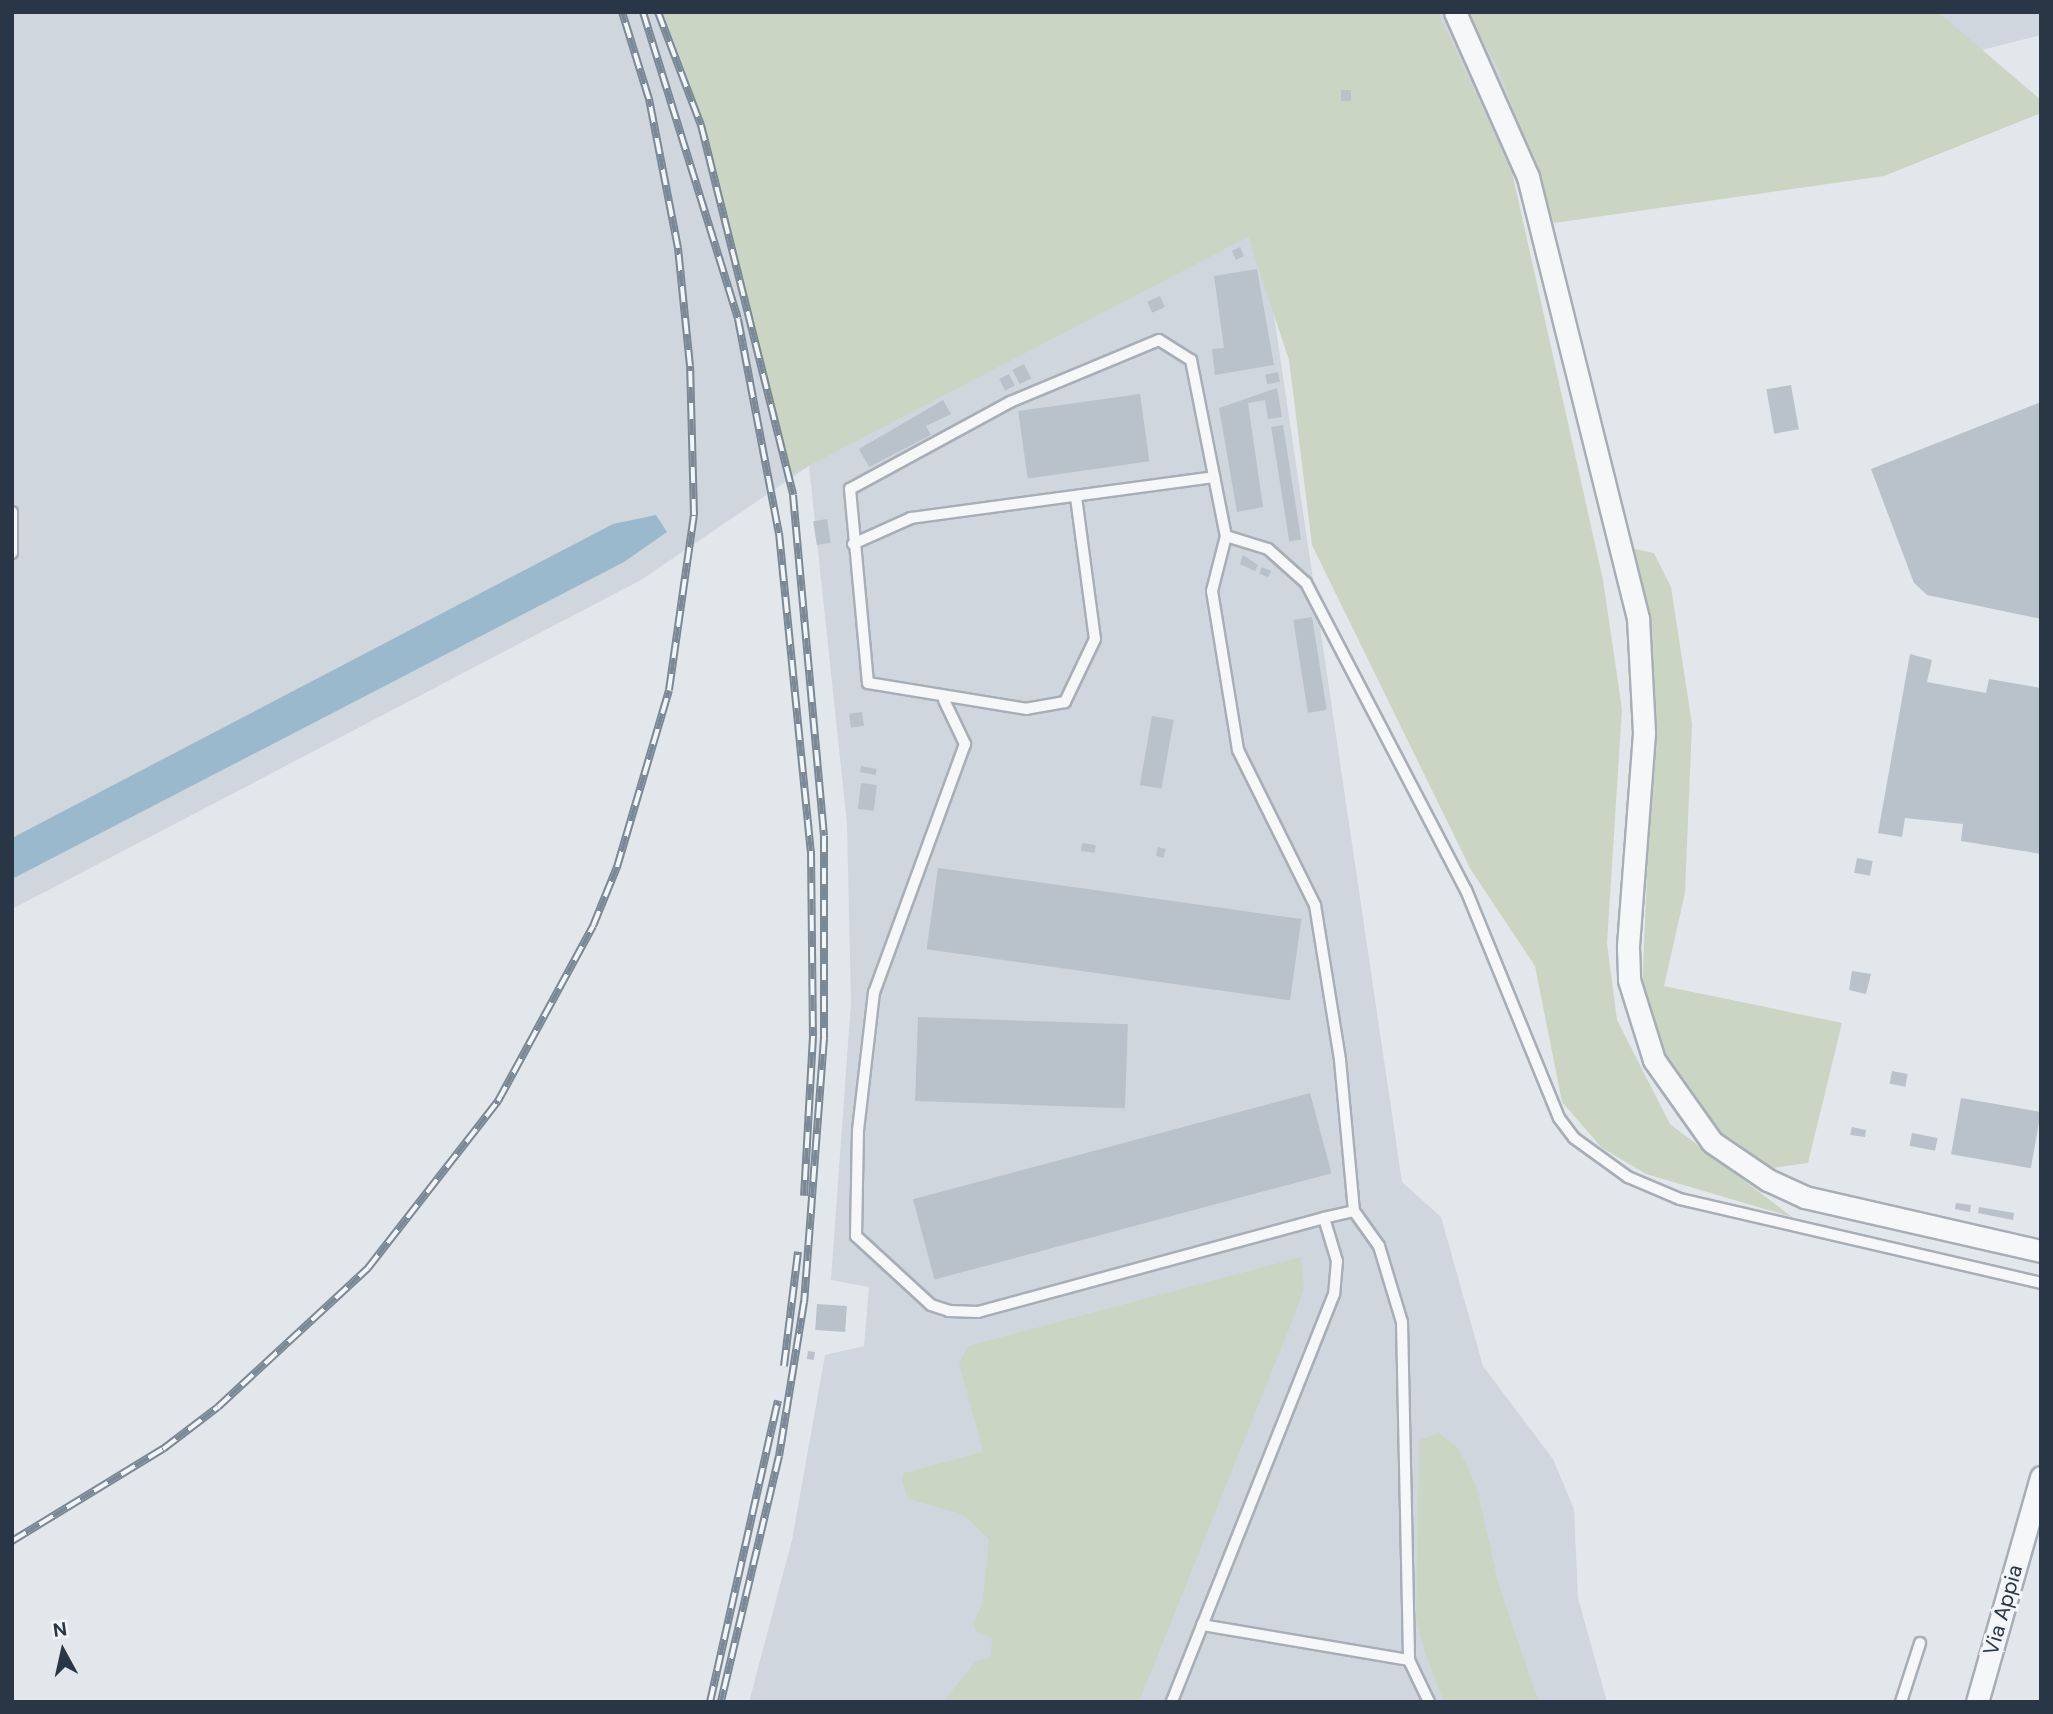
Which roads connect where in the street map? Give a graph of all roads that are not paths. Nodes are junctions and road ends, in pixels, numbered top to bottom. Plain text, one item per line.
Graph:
1 (1455, 12) edge
2 (1214, 477) junction
3 (1076, 497) junction
4 (12, 512) edge
5 (1226, 536) junction
6 (853, 544) junction
7 (12, 553) edge
8 (944, 700) junction
9 (1354, 1211) junction
10 (1324, 1218) junction
11 (2041, 1251) edge
12 (2041, 1283) edge
13 (2041, 1477) edge
14 (1202, 1625) junction
15 (1920, 1643) dead end
16 (1409, 1660) junction
17 (1172, 1702) edge
18 (1429, 1702) edge
19 (1901, 1702) edge
20 (1977, 1702) edge

1 - 11 street
2 - 3 lane
2 - 5 lane
2 - 6 lane
3 - 6 lane
3 - 8 lane
4 - 7 lane
5 - 9 lane
5 - 12 lane
6 - 8 lane
8 - 10 lane
9 - 10 lane
9 - 16 lane
10 - 14 lane
13 - 20 street, Via Appia
14 - 16 lane
14 - 17 lane
15 - 19 lane
16 - 18 lane

